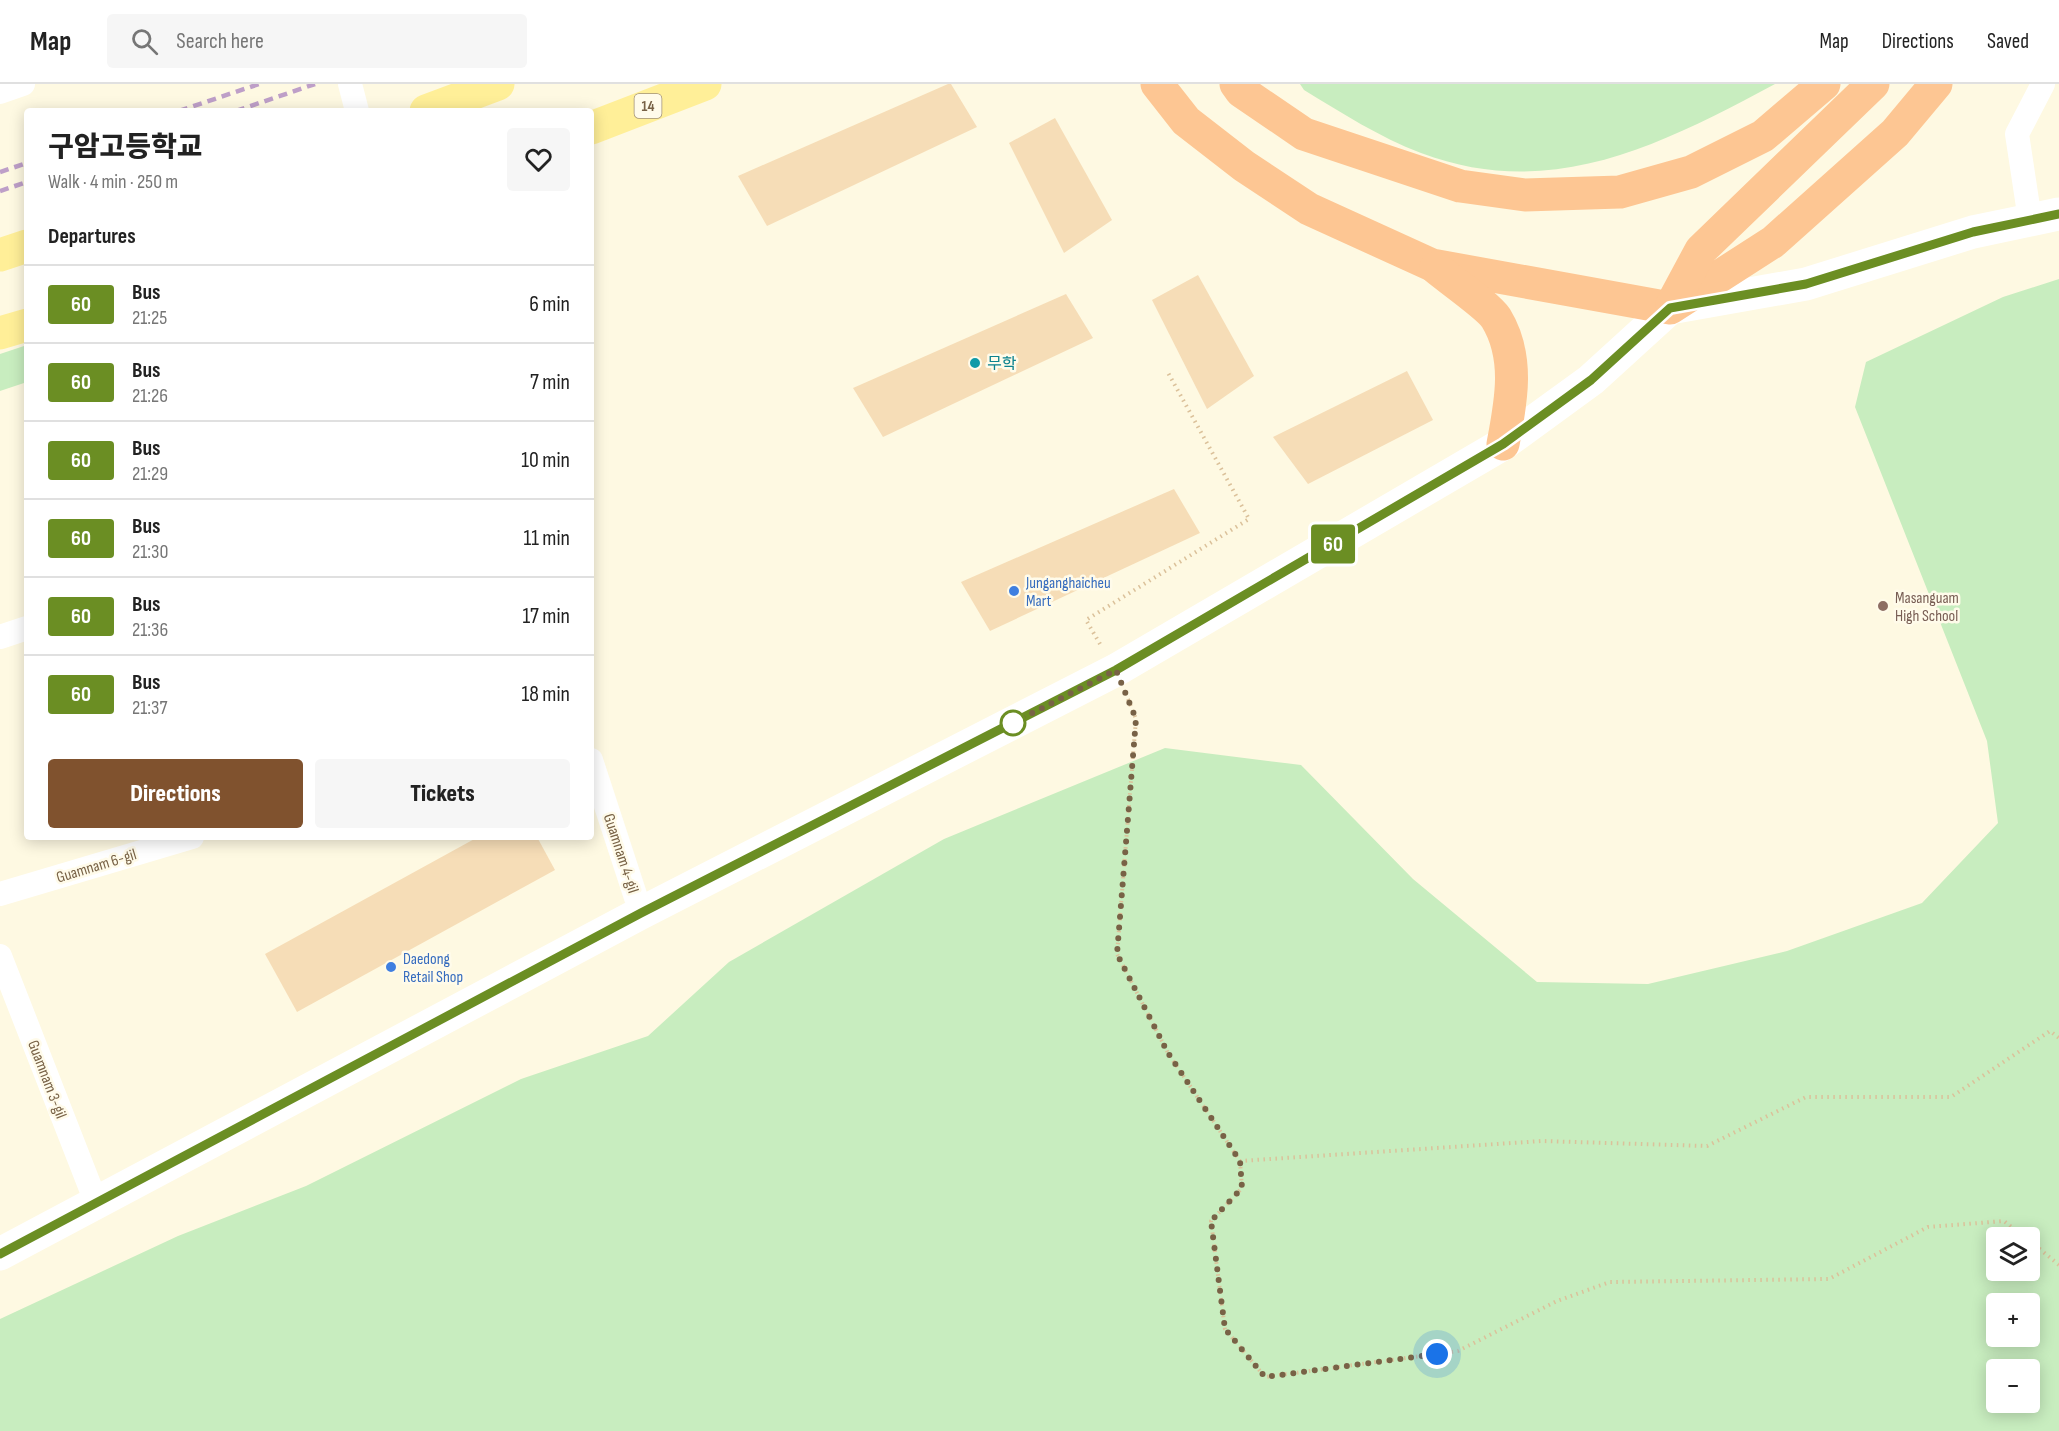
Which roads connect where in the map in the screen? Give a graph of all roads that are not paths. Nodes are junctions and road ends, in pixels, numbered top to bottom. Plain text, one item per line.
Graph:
1 (23, 84) edge
2 (350, 84) edge
3 (498, 84) edge
4 (705, 84) edge
5 (1156, 84) edge
6 (1236, 84) edge
7 (1265, 84) edge
8 (1824, 84) edge
9 (1873, 84) edge
10 (1936, 84) edge
11 (2043, 84) edge
12 (0, 92) edge
13 (356, 108) edge
14 (434, 108) edge
15 (594, 127) edge
16 (1399, 165) junction
17 (2045, 217) edge
18 (24, 247) edge
19 (0, 255) edge
20 (1432, 265) junction
21 (1670, 308) junction
22 (24, 326) edge
23 (0, 333) edge
24 (1503, 444) junction
25 (24, 629) edge
26 (0, 637) edge
27 (594, 769) edge
28 (182, 840) edge
29 (0, 894) edge
30 (641, 913) junction
31 (0, 956) edge
32 (96, 1202) junction
33 (0, 1254) edge

1 - 12 street
2 - 13 street
3 - 14 main road
4 - 15 main road, 14
5 - 20 highway
6 - 16 highway
7 - 16 highway
8 - 16 highway
9 - 21 highway
10 - 21 highway
11 - 17 street
17 - 21 main road
18 - 19 main road
20 - 21 highway
20 - 24 highway
21 - 24 main road
22 - 23 main road
24 - 30 main road
25 - 26 street
27 - 30 street, Guamnam 4-gil
28 - 29 street, Guamnam 6-gil
30 - 32 main road
31 - 32 street, Guamnam 3-gil
32 - 33 main road

